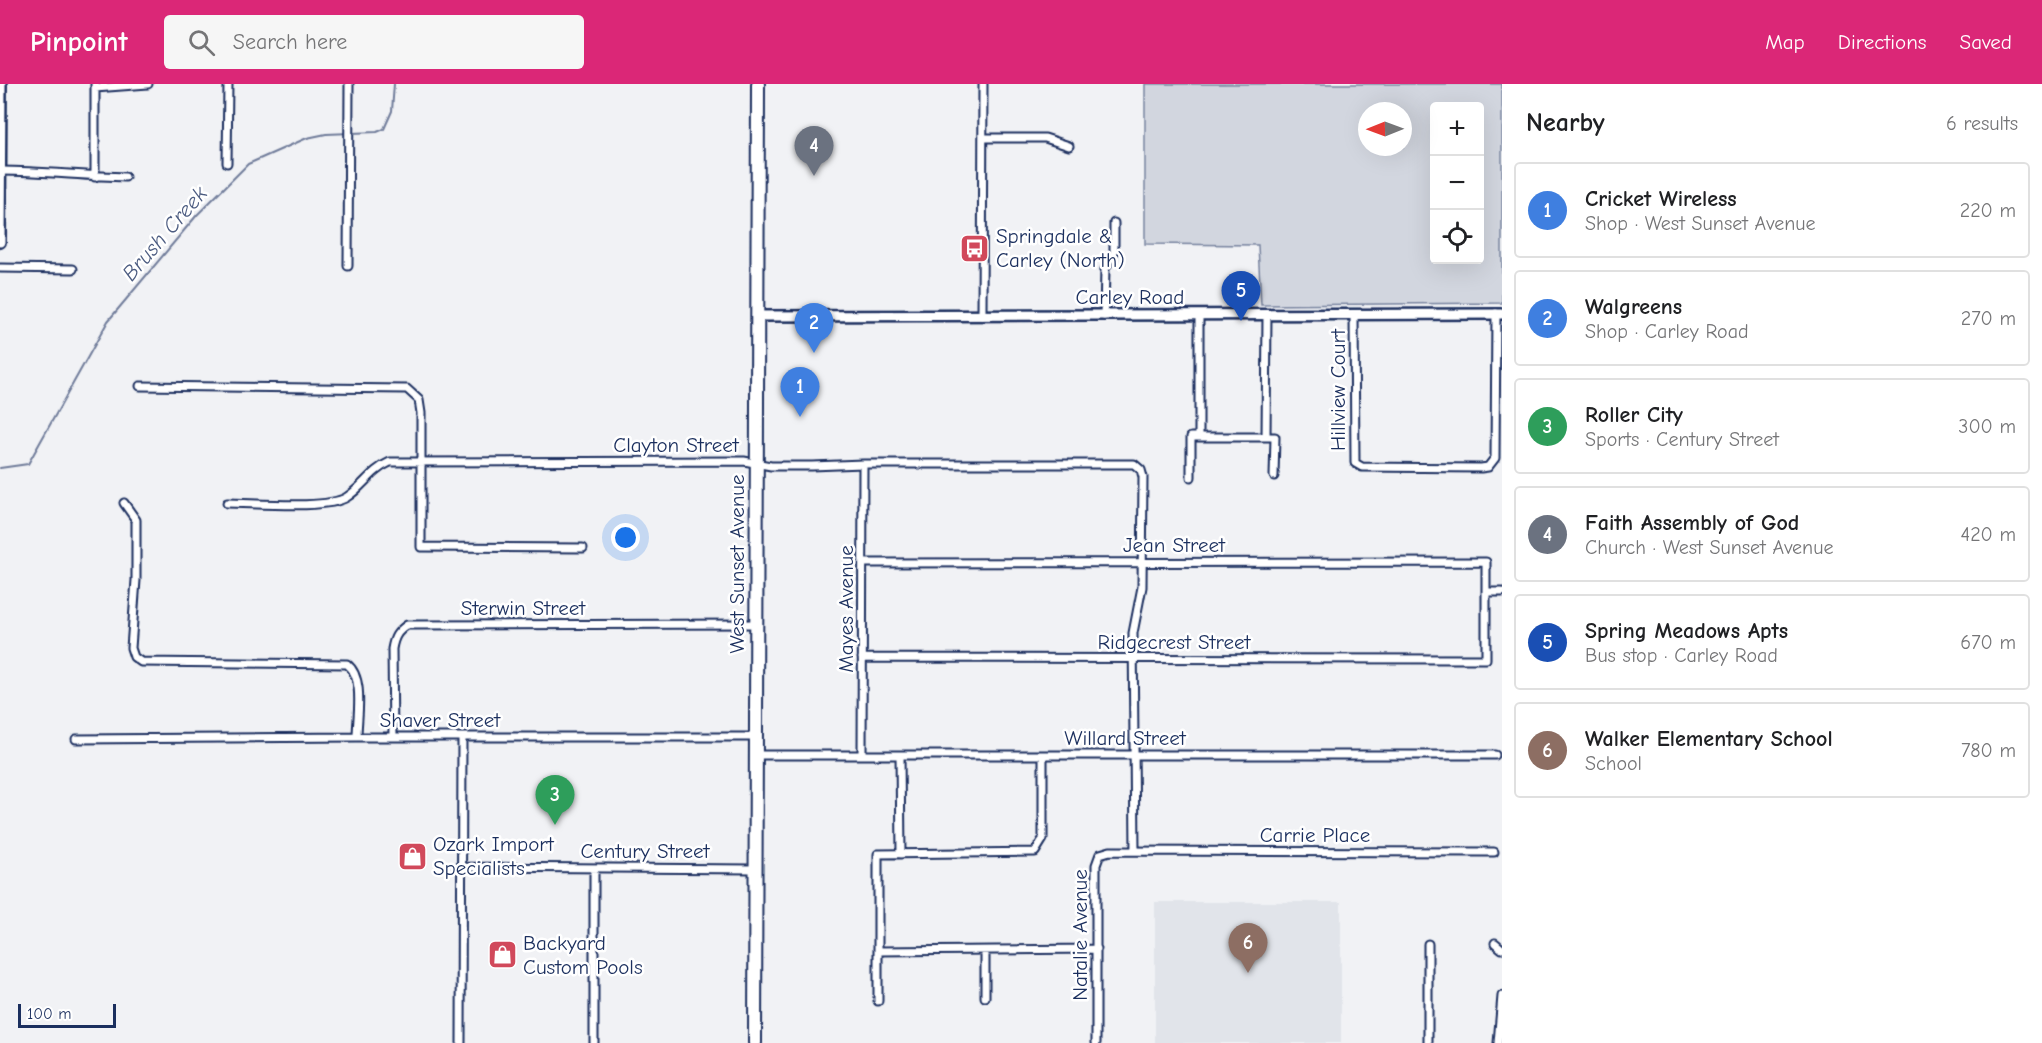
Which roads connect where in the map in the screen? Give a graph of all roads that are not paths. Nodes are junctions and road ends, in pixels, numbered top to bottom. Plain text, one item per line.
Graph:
1 (1, 84) edge
2 (148, 84) edge
3 (228, 84) edge
4 (349, 84) edge
5 (758, 84) edge
6 (983, 84) edge
7 (95, 86) edge
8 (983, 138) junction
9 (1069, 146) dead end
10 (227, 163) dead end
11 (0, 171) edge
12 (95, 177) junction
13 (125, 177) dead end
14 (1114, 223) dead end
15 (0, 224) edge
16 (0, 242) edge
17 (348, 266) dead end
18 (0, 268) edge
19 (73, 269) dead end
20 (1267, 314) junction
21 (1354, 314) junction
22 (1499, 314) edge
23 (1199, 315) junction
24 (757, 316) junction
25 (982, 316) junction
26 (1104, 316) junction
27 (140, 387) dead end
28 (1199, 437) junction
29 (1266, 437) junction
30 (421, 462) junction
31 (757, 463) junction
32 (863, 464) junction
33 (1274, 476) dead end
34 (1191, 477) dead end
35 (124, 503) dead end
36 (227, 503) dead end
37 (583, 548) dead end
38 (1142, 561) junction
39 (862, 563) junction
40 (1486, 592) junction
41 (1502, 592) edge
42 (757, 624) junction
43 (862, 658) junction
44 (1133, 658) junction
45 (357, 736) junction
46 (393, 737) junction
47 (462, 737) junction
48 (756, 737) junction
49 (76, 739) dead end
50 (756, 754) junction
51 (1134, 754) junction
52 (862, 755) junction
53 (900, 755) junction
54 (1043, 755) junction
55 (1495, 755) dead end
56 (1135, 851) junction
57 (1494, 852) dead end
58 (901, 854) junction
59 (462, 867) junction
60 (594, 868) junction
61 (755, 869) junction
62 (1495, 943) dead end
63 (1428, 944) dead end
64 (1096, 949) junction
65 (1502, 950) edge
66 (878, 951) junction
67 (985, 951) junction
68 (1502, 996) edge
69 (985, 997) dead end
70 (878, 1001) dead end
71 (461, 1043) edge
72 (594, 1043) edge
73 (755, 1043) edge
74 (1096, 1043) edge
75 (1428, 1043) edge
76 (1498, 1043) edge

1 - 11 street
2 - 7 street
3 - 10 street
4 - 17 street
5 - 24 highway, West Sunset Avenue
6 - 8 street
7 - 12 street
8 - 9 street
8 - 25 street
11 - 12 street
11 - 15 street
12 - 13 street
14 - 26 street
15 - 16 street
18 - 19 street
20 - 21 street, Carley Road
20 - 23 street, Carley Road
20 - 29 street
21 - 22 street, Carley Road
21 - 22 street, Hillview Court
23 - 26 street, Carley Road
23 - 28 street
24 - 25 street, Carley Road
24 - 31 highway, West Sunset Avenue
25 - 26 street, Carley Road
27 - 30 street
28 - 29 street
28 - 34 street
29 - 33 street
30 - 31 street, Clayton Street
30 - 36 street, Clayton Street
30 - 37 street
31 - 32 street, Clayton Street
31 - 42 highway, West Sunset Avenue
32 - 38 street, Clayton Street
32 - 39 street, Mayes Avenue
35 - 45 street, Shaver Street
38 - 39 street, Jean Street
38 - 40 street, Jean Street
38 - 44 street
39 - 43 street, Mayes Avenue
40 - 41 street
40 - 44 street, Ridgecrest Street
42 - 46 street, Sterwin Street
42 - 48 highway, West Sunset Avenue
43 - 44 street, Ridgecrest Street
43 - 52 street, Mayes Avenue
44 - 51 street
45 - 46 street, Shaver Street
45 - 49 street
46 - 47 street, Shaver Street
47 - 48 street, Shaver Street
47 - 59 street
48 - 50 highway, West Sunset Avenue
50 - 52 street, Willard Street
50 - 61 highway, West Sunset Avenue
51 - 54 street, Willard Street
51 - 55 street, Willard Street
51 - 56 street
52 - 53 street, Willard Street
53 - 54 street, Willard Street
53 - 58 street
54 - 58 street
56 - 57 street, Carrie Place
56 - 64 street, Natalie Avenue
58 - 66 street
59 - 60 street, Century Street
59 - 71 street
60 - 61 street, Century Street
60 - 72 street
61 - 73 highway, West Sunset Avenue
62 - 65 street
63 - 75 street
64 - 67 street
64 - 74 street, Natalie Avenue
66 - 67 street
66 - 70 street
67 - 69 street
68 - 76 street

